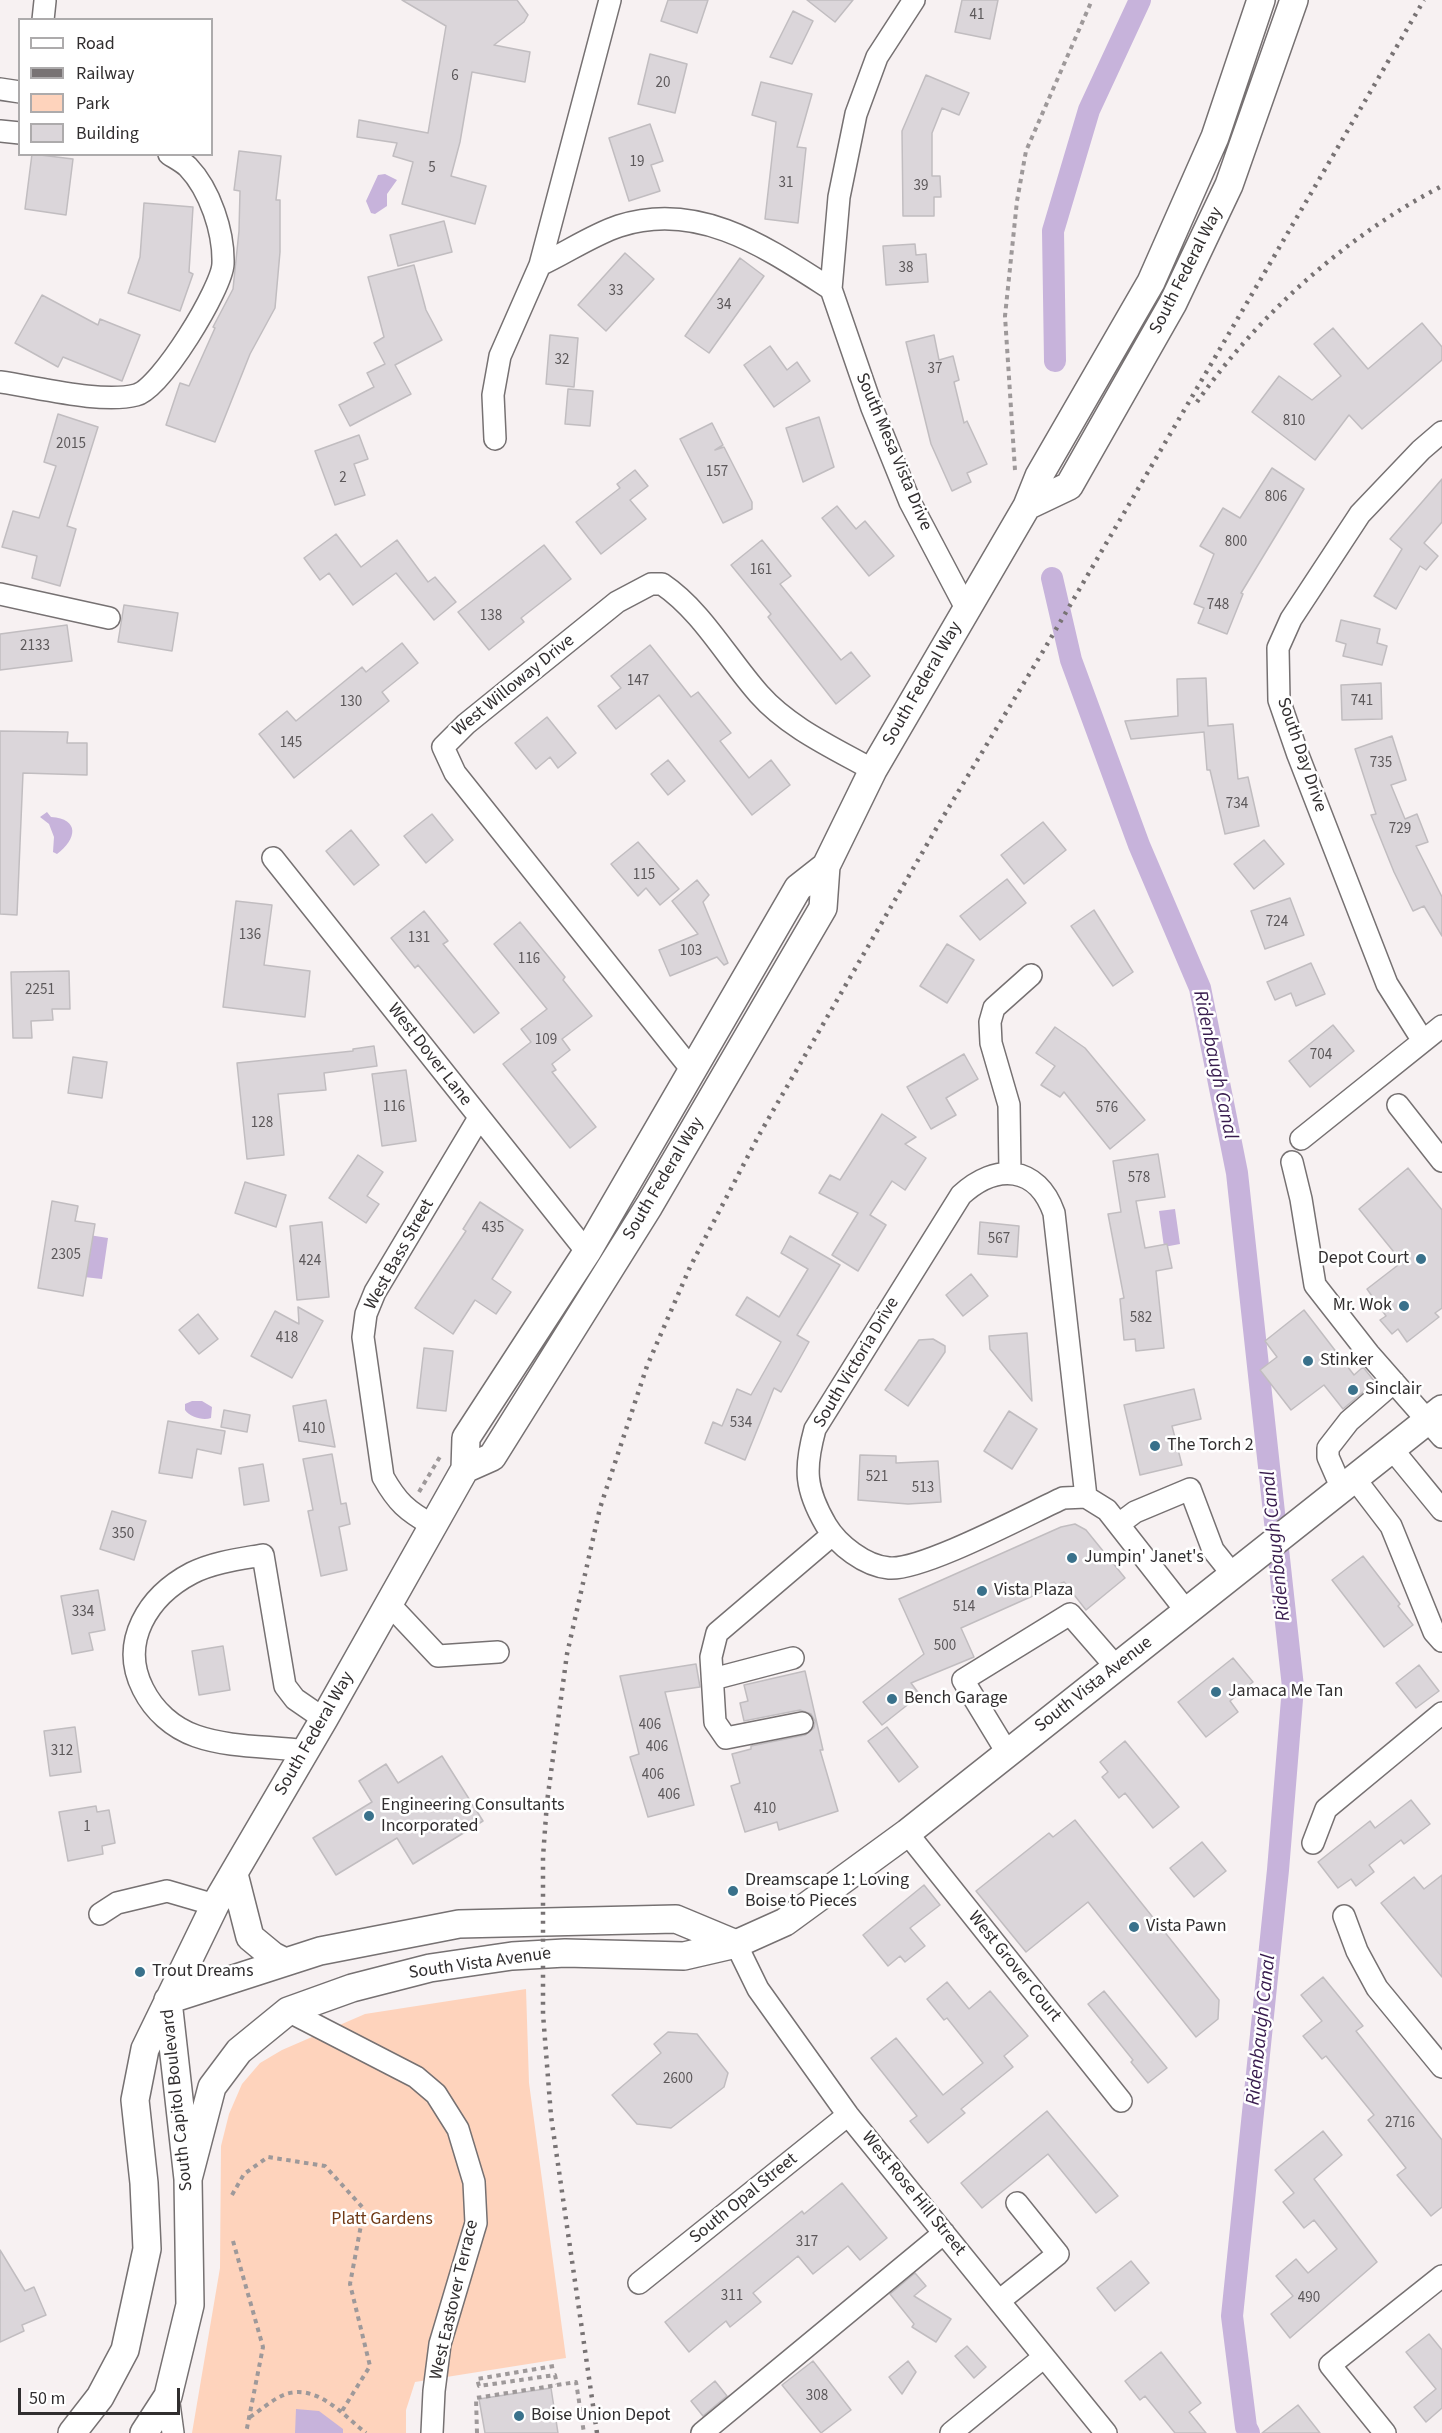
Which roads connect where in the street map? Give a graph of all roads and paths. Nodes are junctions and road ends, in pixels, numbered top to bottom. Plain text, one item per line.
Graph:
1 (610, 0) edge
2 (914, 0) edge
3 (1092, 0) edge
4 (1261, 0) edge
5 (1294, 0) edge
6 (0, 89) edge
7 (18, 92) edge
8 (0, 131) edge
9 (18, 133) edge
10 (172, 156) edge
11 (540, 265) junction
12 (831, 289) junction
13 (0, 382) edge
14 (1442, 432) edge
15 (495, 439) dead end
16 (1016, 472) dead end
17 (1027, 506) junction
18 (0, 594) edge
19 (967, 610) junction
20 (109, 618) dead end
21 (873, 770) junction
22 (273, 858) dead end
23 (826, 866) junction
24 (1031, 975) dead end
25 (1442, 1026) edge
26 (1423, 1041) junction
27 (692, 1070) junction
28 (1398, 1105) dead end
29 (479, 1118) junction
30 (1301, 1139) dead end
31 (1442, 1161) edge
32 (1292, 1162) dead end
33 (1010, 1172) junction
34 (587, 1252) junction
35 (1394, 1382) junction
36 (1437, 1422) edge
37 (1392, 1449) junction
38 (465, 1469) junction
39 (1349, 1484) junction
40 (1086, 1497) junction
41 (1442, 1510) edge
42 (1119, 1524) junction
43 (432, 1525) junction
44 (832, 1535) junction
45 (1243, 1568) junction
46 (390, 1605) junction
47 (1187, 1612) junction
48 (1438, 1626) edge
49 (498, 1652) dead end
50 (793, 1658) dead end
51 (1117, 1668) junction
52 (713, 1679) junction
53 (1442, 1713) edge
54 (324, 1719) junction
55 (802, 1723) dead end
56 (306, 1751) junction
57 (1008, 1754) junction
58 (907, 1833) junction
59 (1313, 1843) dead end
60 (234, 1874) junction
61 (215, 1905) junction
62 (100, 1914) dead end
63 (1344, 1916) dead end
64 (736, 1944) junction
65 (285, 1962) junction
66 (168, 2000) junction
67 (288, 2011) junction
68 (1442, 2067) edge
69 (1121, 2101) dead end
70 (848, 2115) junction
71 (188, 2179) junction
72 (232, 2195) dead end
73 (1017, 2203) dead end
74 (944, 2233) junction
75 (233, 2241) dead end
76 (1442, 2276) edge
77 (639, 2283) dead end
78 (999, 2301) junction
79 (1044, 2357) junction
80 (554, 2366) dead end
81 (557, 2384) junction
82 (168, 2397) junction
83 (342, 2411) junction
84 (249, 2418) junction
85 (72, 2433) edge
86 (144, 2433) edge
87 (173, 2433) edge
88 (246, 2433) edge
89 (366, 2433) edge
90 (432, 2433) edge
91 (477, 2433) edge
92 (584, 2433) edge
93 (702, 2433) edge
94 (951, 2433) edge
95 (1106, 2433) edge
96 (1385, 2433) edge

1 - 11 street
2 - 12 street, South Mesa Vista Drive
3 - 16 path
4 - 17 main road, South Federal Way
5 - 17 main road, South Federal Way
6 - 7 street
8 - 9 street
10 - 13 street
11 - 12 street
11 - 15 street
12 - 19 street, South Mesa Vista Drive
14 - 26 street, South Day Drive
17 - 19 main road, South Federal Way
18 - 20 street
19 - 21 main road, South Federal Way
21 - 23 main road, South Federal Way
21 - 27 street, West Willoway Drive
22 - 29 street, West Dover Lane
23 - 27 main road, South Federal Way
23 - 38 main road, South Federal Way
24 - 33 street
25 - 26 street
26 - 30 street
27 - 34 main road, South Federal Way
28 - 31 street
29 - 34 street, West Dover Lane
29 - 43 street, West Bass Street
32 - 35 street
33 - 40 street
33 - 44 street, South Victoria Drive
34 - 38 main road, South Federal Way
35 - 36 street
35 - 39 street
36 - 37 main road, South Vista Avenue
37 - 39 main road, South Vista Avenue
37 - 41 street
38 - 43 main road, South Federal Way
39 - 45 main road, South Vista Avenue
39 - 48 street
40 - 42 street
40 - 44 street, South Victoria Drive
42 - 45 street
42 - 47 street
43 - 46 main road, South Federal Way
44 - 52 street
45 - 47 main road, South Vista Avenue
46 - 49 street
46 - 54 main road, South Federal Way
47 - 51 main road, South Vista Avenue
50 - 52 street
51 - 57 main road, South Vista Avenue
51 - 57 street
52 - 55 street
53 - 59 street
54 - 56 main road, South Federal Way
54 - 56 street
56 - 60 main road, South Federal Way
57 - 58 main road, South Vista Avenue
58 - 64 main road, South Vista Avenue
58 - 69 street, West Grover Court
60 - 61 main road, South Federal Way
60 - 65 main road
61 - 62 street
61 - 66 main road, South Federal Way
63 - 68 street
64 - 65 main road, South Vista Avenue
64 - 67 main road, South Vista Avenue
64 - 70 street, West Rose Hill Street
65 - 66 main road, South Vista Avenue
66 - 71 main road, South Capitol Boulevard
66 - 85 main road, South Capitol Boulevard
67 - 71 main road, South Vista Avenue
67 - 90 street, West Eastover Terrace
70 - 74 street, West Rose Hill Street
70 - 77 street, South Opal Street
71 - 82 main road, South Capitol Boulevard
72 - 83 path
73 - 78 street
74 - 78 street, West Rose Hill Street
74 - 93 street
75 - 84 path
76 - 96 street
78 - 79 street, West Rose Hill Street
79 - 94 street
79 - 95 street, West Rose Hill Street
80 - 81 path
81 - 91 path
81 - 92 path
82 - 86 main road, South Capitol Boulevard
82 - 87 street
83 - 84 path
83 - 89 path
84 - 88 path

